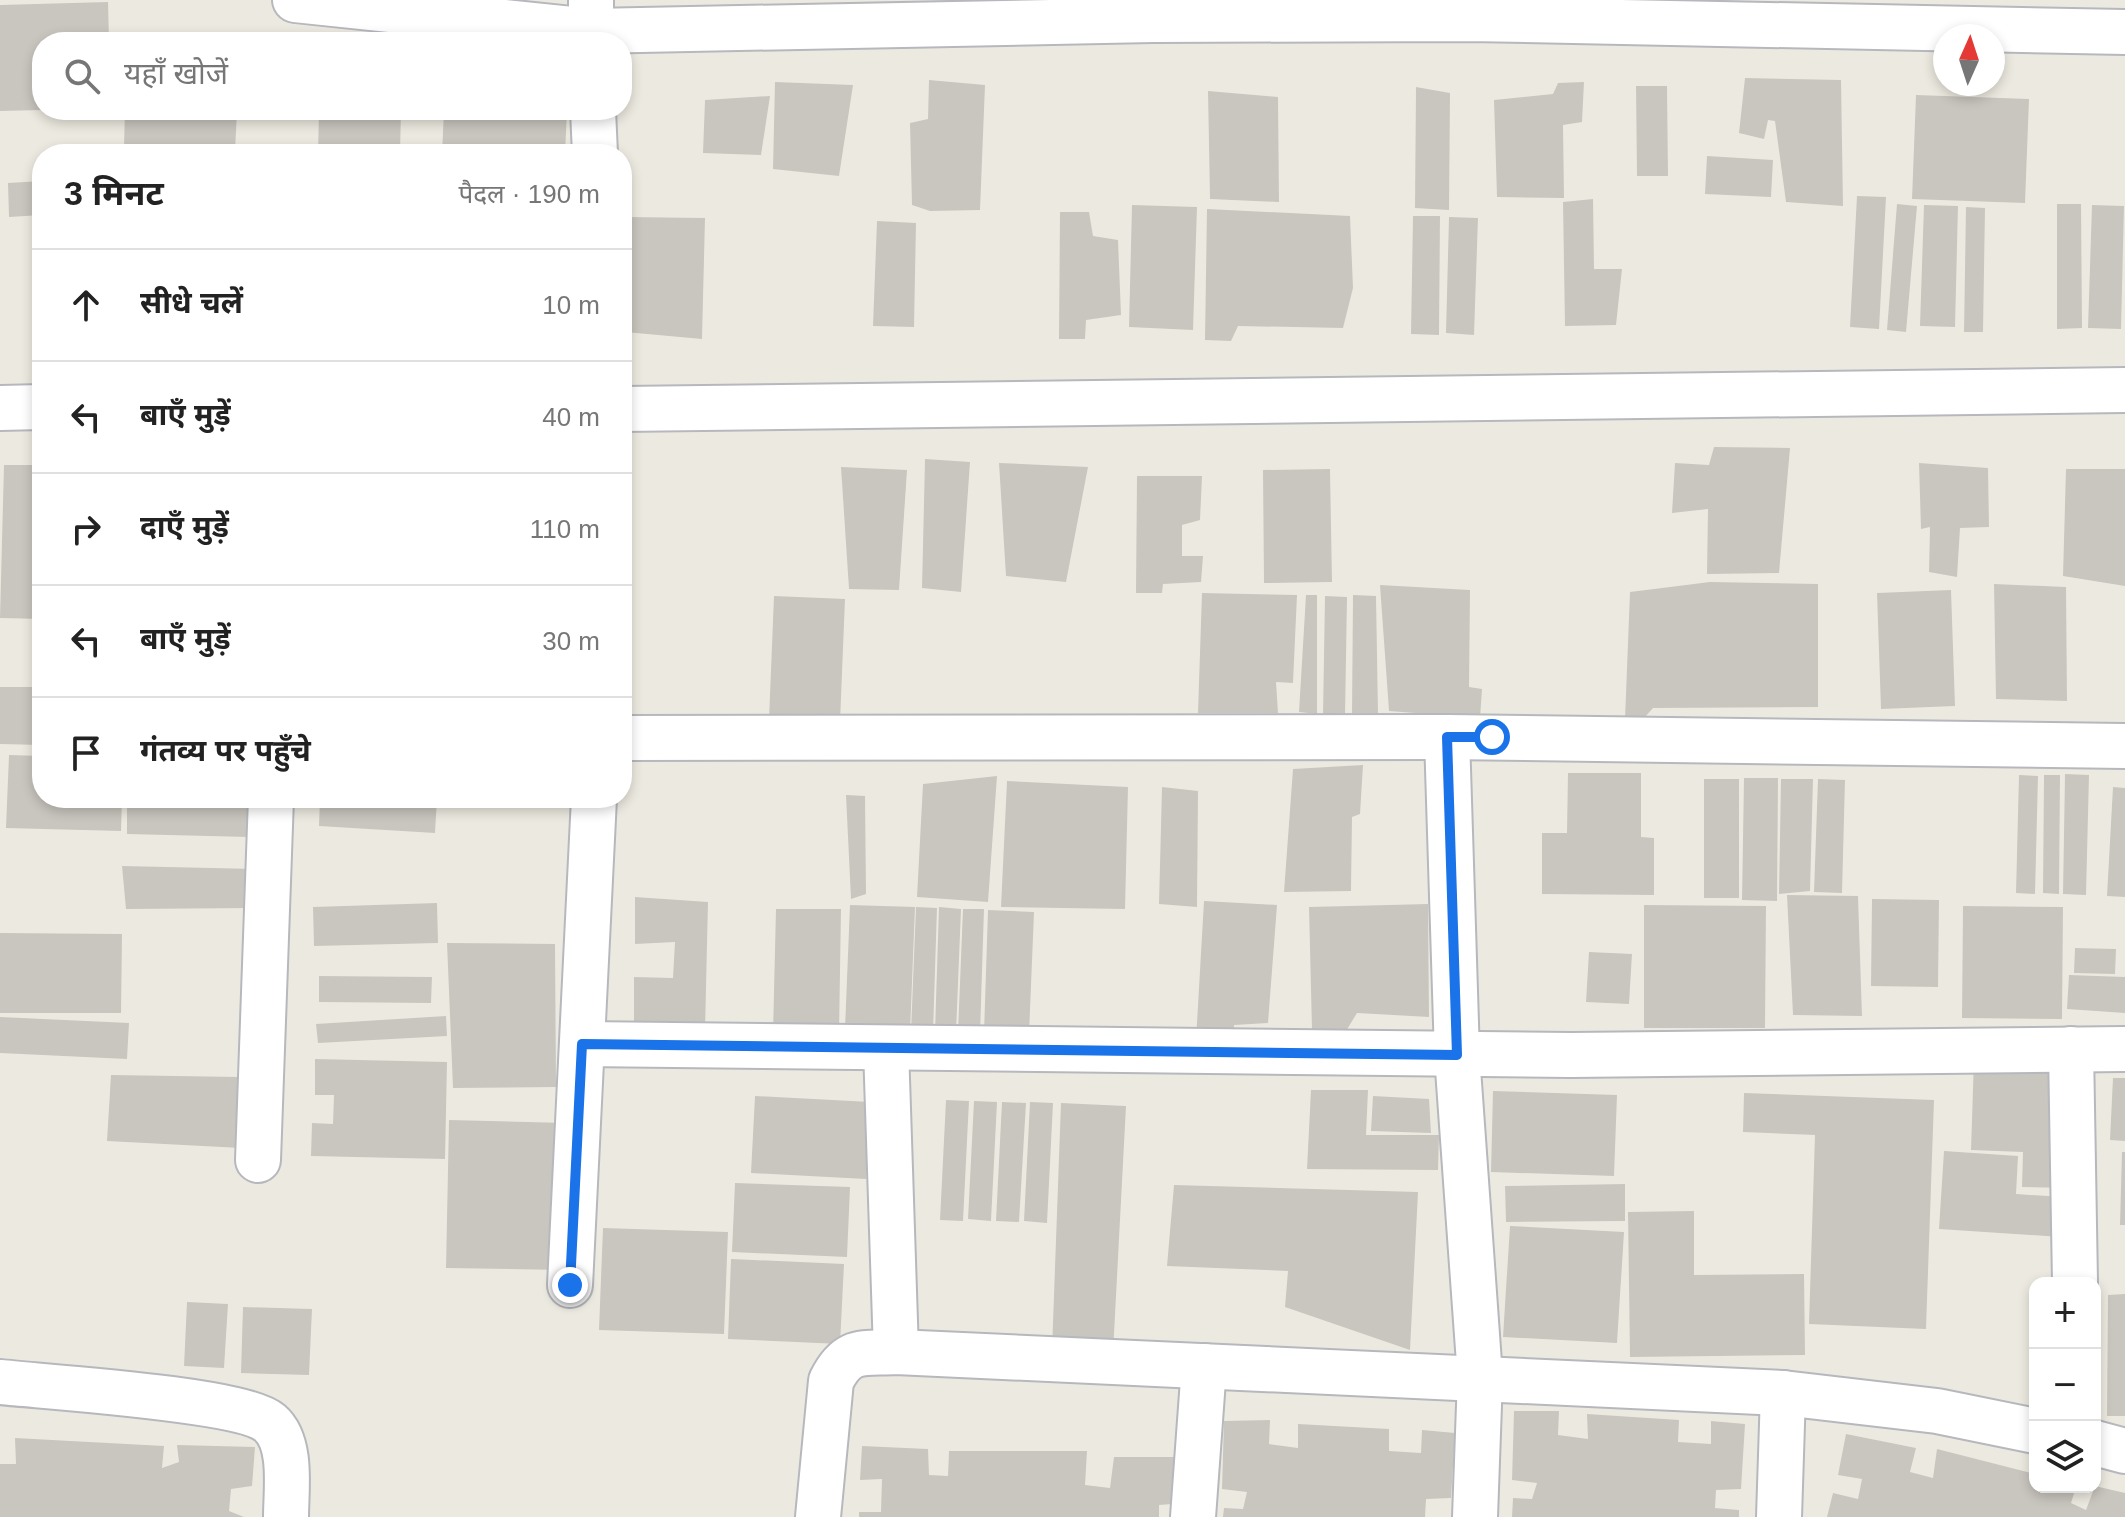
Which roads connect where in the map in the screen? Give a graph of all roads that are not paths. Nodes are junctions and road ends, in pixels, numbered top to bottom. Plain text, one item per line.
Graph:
1 (295, 0) edge
2 (1471, 9) edge
3 (1153, 10) edge
4 (1791, 14) edge
5 (591, 24) edge
6 (2125, 32) edge
7 (593, 120) edge
8 (595, 144) edge
9 (2125, 390) edge
10 (32, 407) edge
11 (0, 408) edge
12 (632, 409) edge
13 (1447, 737) junction
14 (632, 738) edge
15 (2125, 746) edge
16 (271, 808) edge
17 (594, 808) edge
18 (582, 1044) junction
19 (886, 1048) junction
20 (2071, 1049) junction
21 (2125, 1049) edge
22 (1457, 1055) junction
23 (258, 1160) dead end
24 (2075, 1277) edge
25 (570, 1285) dead end
26 (896, 1352) junction
27 (1204, 1366) junction
28 (1480, 1377) junction
29 (0, 1382) edge
30 (1783, 1393) junction
31 (2029, 1430) edge
32 (2101, 1445) edge
33 (2125, 1451) edge
34 (286, 1517) edge
35 (818, 1517) edge
36 (1193, 1517) edge
37 (1475, 1517) edge
38 (1779, 1517) edge

1 - 5 street
2 - 3 street
2 - 4 street
3 - 5 street
4 - 6 street
7 - 8 street
9 - 12 street
10 - 11 street
13 - 14 street
13 - 15 street
13 - 22 street
16 - 23 street
17 - 18 street
18 - 19 street
18 - 25 street
19 - 22 street
19 - 26 street
20 - 21 street
20 - 22 street
20 - 24 street
22 - 28 street
26 - 27 street
26 - 35 street
27 - 28 street
27 - 36 street
28 - 30 street
28 - 37 street
29 - 34 street
30 - 31 street
30 - 38 street
32 - 33 street

